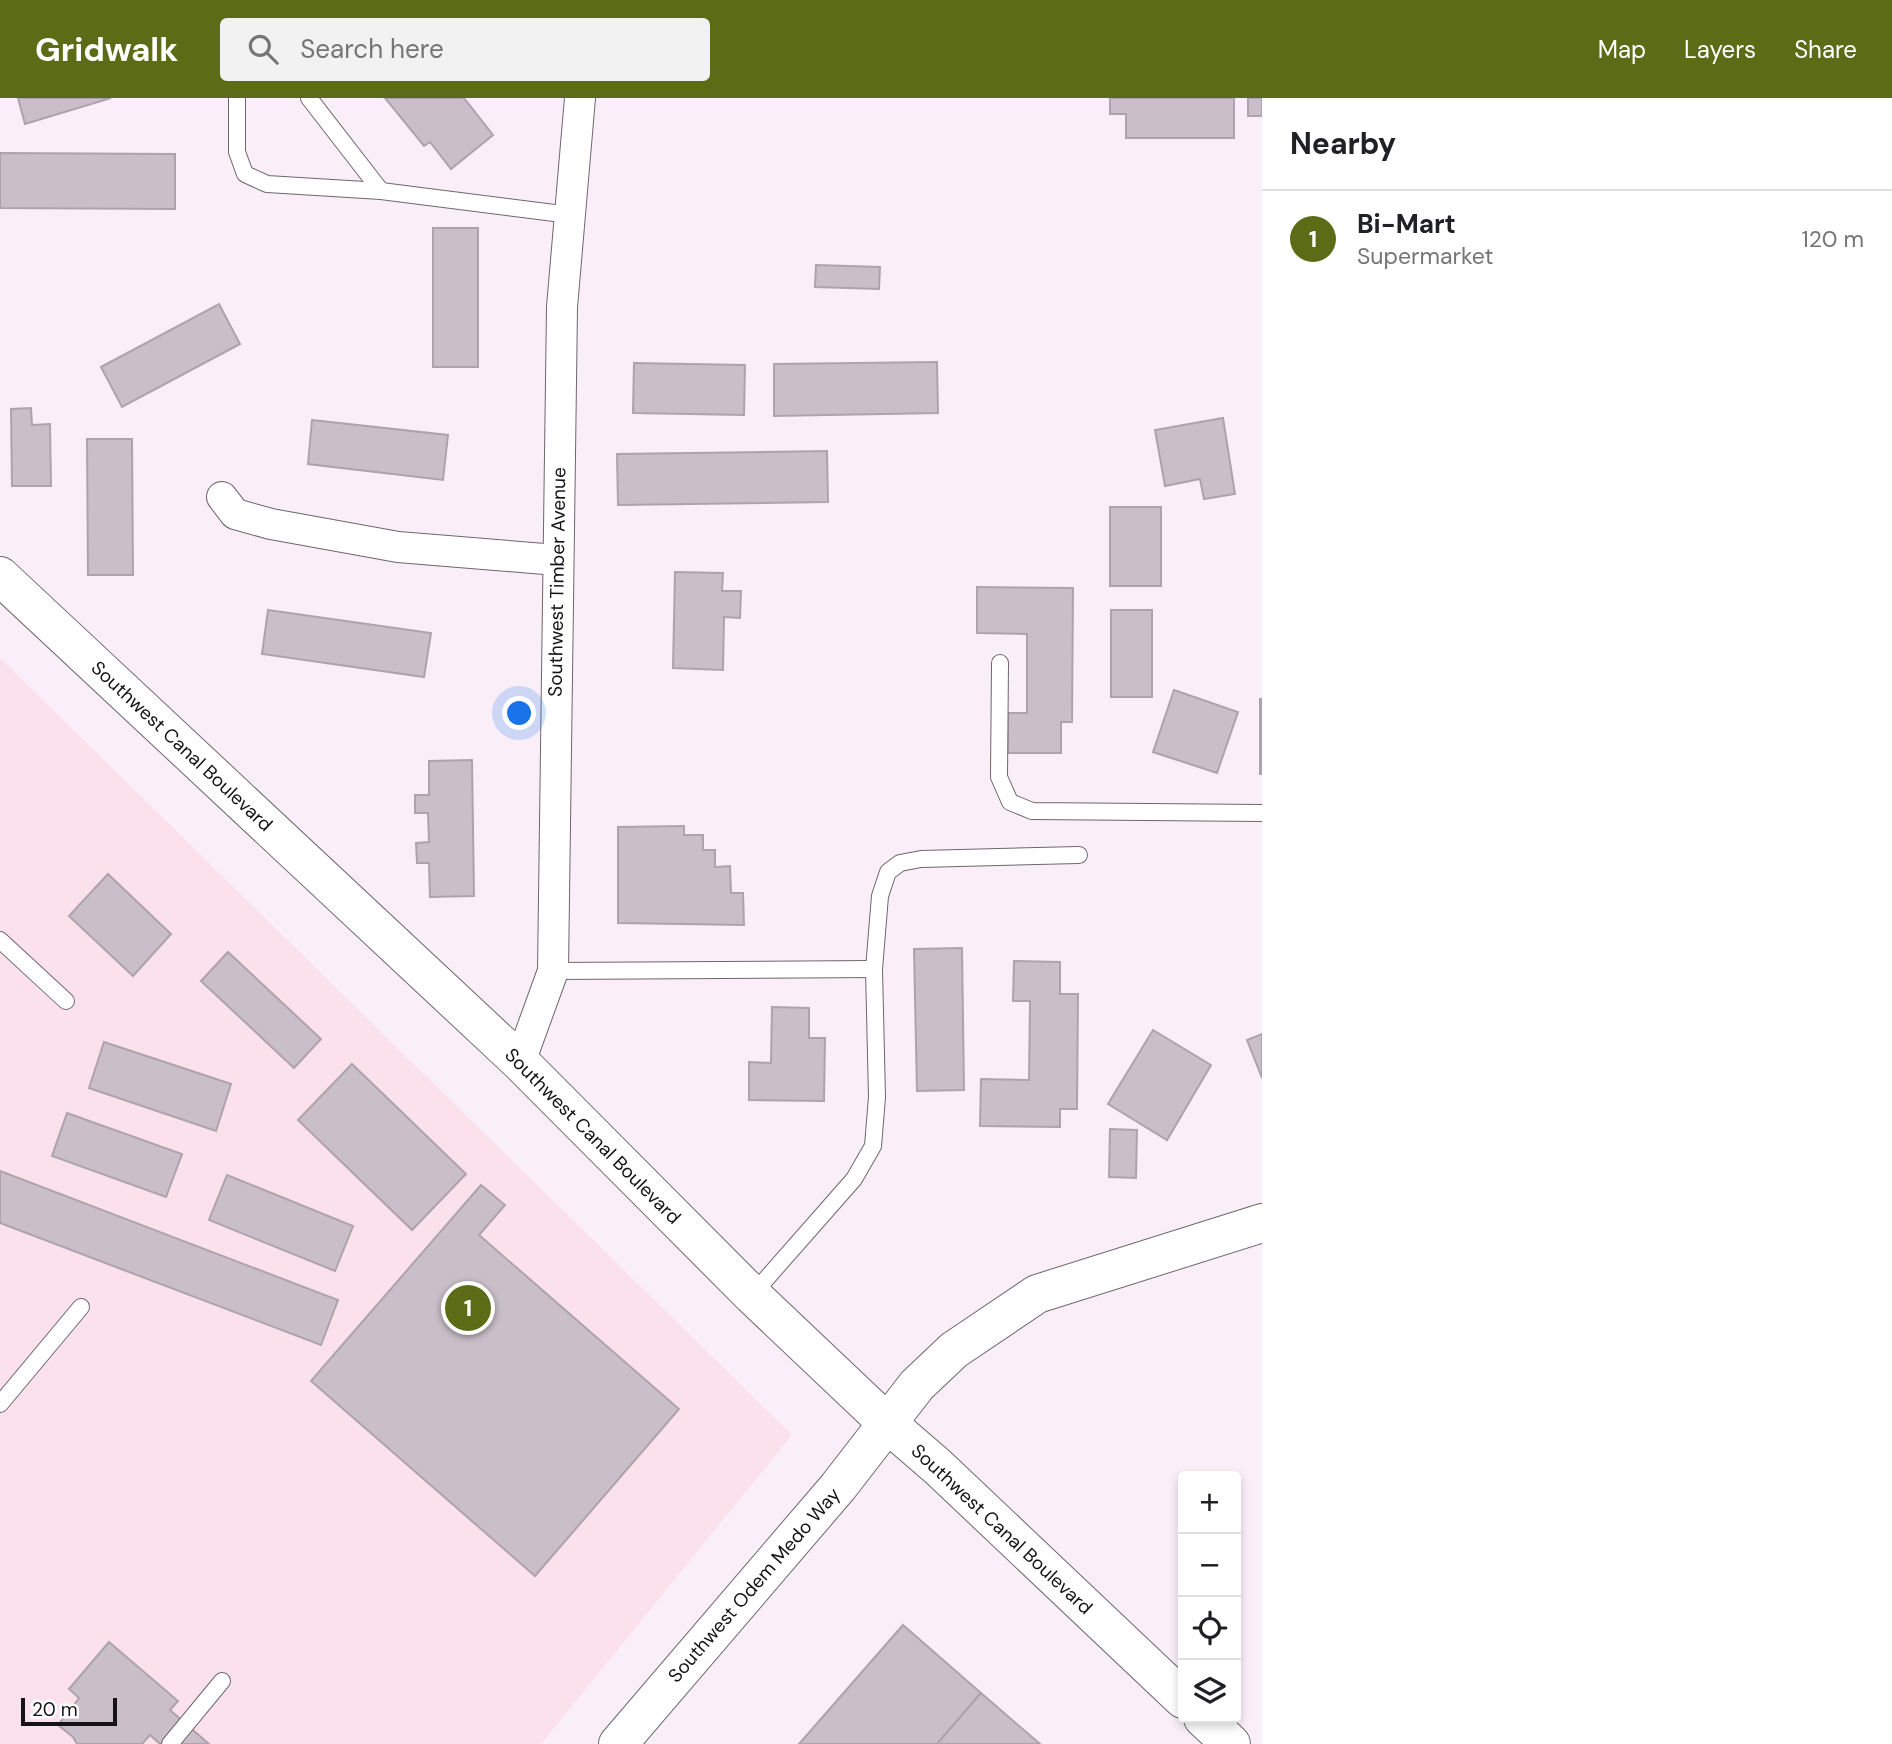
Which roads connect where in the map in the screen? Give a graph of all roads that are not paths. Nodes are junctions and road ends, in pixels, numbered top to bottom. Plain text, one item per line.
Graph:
1 (237, 98) edge
2 (309, 98) edge
3 (580, 98) edge
4 (381, 191) junction
5 (570, 215) junction
6 (222, 497) dead end
7 (557, 560) junction
8 (0, 576) edge
9 (1000, 663) dead end
10 (1262, 813) edge
11 (1079, 855) dead end
12 (0, 940) edge
13 (874, 969) junction
14 (552, 971) junction
15 (66, 1001) dead end
16 (520, 1062) junction
17 (1262, 1223) edge
18 (752, 1295) junction
19 (81, 1307) dead end
20 (0, 1404) edge
21 (887, 1423) junction
22 (222, 1681) dead end
23 (1178, 1694) edge
24 (1208, 1723) edge
25 (170, 1744) edge
26 (618, 1744) edge
27 (1231, 1744) edge

1 - 4 lane
2 - 4 lane
3 - 5 street, Southwest Timber Avenue
4 - 5 lane
5 - 7 street, Southwest Timber Avenue
6 - 7 street
7 - 14 street, Southwest Timber Avenue
8 - 16 main road, Southwest Canal Boulevard
9 - 10 lane
11 - 13 lane
12 - 15 lane
13 - 14 lane
13 - 18 lane
14 - 16 street, Southwest Timber Avenue
16 - 18 main road, Southwest Canal Boulevard
17 - 21 main road, Southwest Odem Medo Way
18 - 21 main road, Southwest Canal Boulevard
19 - 20 lane
21 - 23 main road, Southwest Canal Boulevard
21 - 26 main road, Southwest Odem Medo Way
22 - 25 lane
24 - 27 main road

